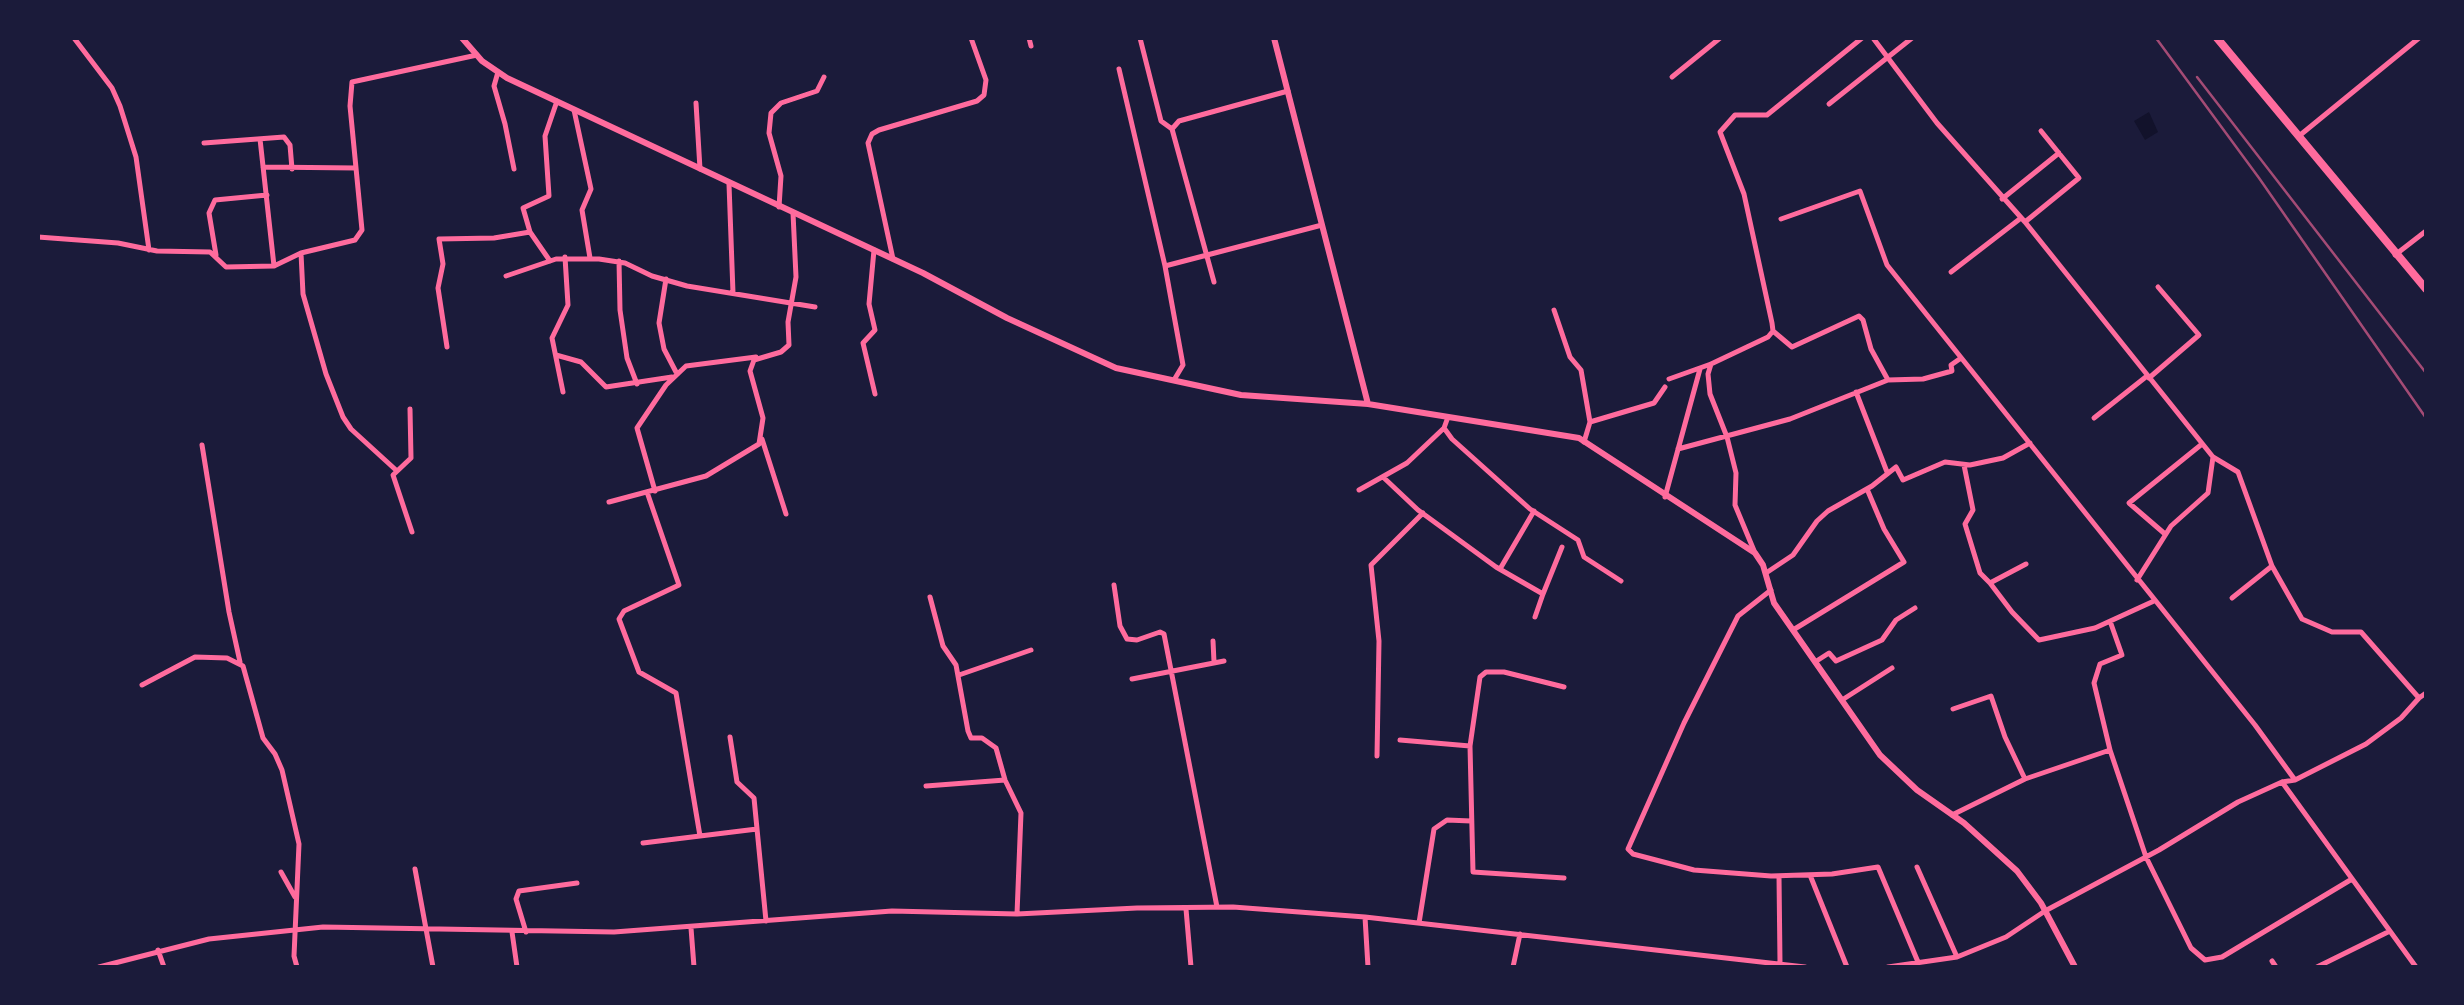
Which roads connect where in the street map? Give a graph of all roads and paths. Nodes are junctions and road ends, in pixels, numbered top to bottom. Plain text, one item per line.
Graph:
1 (74, 38) edge
2 (462, 38) edge
3 (971, 38) edge
4 (1029, 38) edge
5 (1140, 38) edge
6 (1274, 38) edge
7 (1720, 38) edge
8 (1862, 38) edge
9 (1873, 38) edge
10 (1912, 38) edge
11 (2217, 38) edge
12 (2419, 38) edge
13 (1031, 46) dead end
14 (477, 55) junction
15 (1888, 58) junction
16 (1119, 69) dead end
17 (498, 72) junction
18 (824, 77) dead end
19 (1672, 77) dead end
20 (1288, 91) junction
21 (556, 102) junction
22 (696, 103) dead end
23 (1829, 104) dead end
24 (574, 110) junction
25 (1172, 129) junction
26 (2041, 131) dead end
27 (2299, 136) junction
28 (260, 139) junction
29 (204, 142) dead end
30 (2059, 153) junction
31 (264, 167) junction
32 (356, 168) junction
33 (292, 169) junction
34 (514, 170) dead end
35 (700, 170) junction
36 (729, 184) junction
37 (267, 195) junction
38 (2002, 198) junction
39 (779, 207) junction
40 (793, 214) junction
41 (1781, 219) dead end
42 (2023, 220) junction
43 (1321, 225) junction
44 (2426, 231) edge
45 (530, 232) junction
46 (38, 237) edge
47 (149, 250) junction
48 (874, 250) junction
49 (302, 253) junction
50 (216, 255) junction
51 (2395, 255) junction
52 (1207, 256) junction
53 (565, 257) junction
54 (590, 258) junction
55 (893, 259) junction
56 (550, 261) junction
57 (619, 261) junction
58 (274, 266) junction
59 (1165, 266) junction
60 (1951, 272) dead end
61 (506, 276) dead end
62 (666, 279) junction
63 (1214, 282) dead end
64 (2158, 287) dead end
65 (2426, 289) edge
66 (733, 293) junction
67 (793, 303) junction
68 (815, 307) dead end
69 (1554, 310) dead end
70 (1773, 331) junction
71 (447, 347) dead end
72 (556, 355) junction
73 (759, 357) junction
74 (1961, 358) junction
75 (1711, 364) junction
76 (1700, 369) junction
77 (674, 375) junction
78 (2148, 377) junction
79 (1669, 379) dead end
80 (1174, 380) junction
81 (1888, 380) junction
82 (637, 384) junction
83 (1665, 387) dead end
84 (562, 392) dead end
85 (1856, 393) junction
86 (875, 394) dead end
87 (1368, 404) junction
88 (410, 409) dead end
89 (1448, 417) junction
90 (2094, 418) dead end
91 (1590, 422) junction
92 (1444, 428) junction
93 (1727, 437) junction
94 (762, 439) junction
95 (1584, 442) junction
96 (2030, 443) junction
97 (2202, 444) junction
98 (202, 445) dead end
99 (1678, 449) junction
100 (2213, 457) junction
101 (1964, 465) junction
102 (397, 471) junction
103 (1887, 472) junction
104 (1382, 477) junction
105 (1867, 489) junction
106 (1359, 490) dead end
107 (655, 491) junction
108 (647, 492) junction
109 (1665, 497) junction
110 (609, 502) dead end
111 (1534, 511) junction
112 (1423, 513) junction
113 (786, 514) dead end
114 (412, 532) dead end
115 (2165, 534) junction
116 (1562, 547) dead end
117 (1755, 553) junction
118 (2026, 564) dead end
119 (2272, 566) junction
120 (1500, 569) junction
121 (1766, 572) junction
122 (2137, 579) junction
123 (1621, 581) dead end
124 (1990, 583) junction
125 (1114, 585) dead end
126 (1771, 590) junction
127 (1543, 594) junction
128 (930, 597) dead end
129 (2232, 598) dead end
130 (2154, 601) junction
131 (1915, 608) dead end
132 (1535, 617) dead end
133 (2110, 621) junction
134 (1793, 630) junction
135 (1213, 641) dead end
136 (1031, 650) dead end
137 (1224, 661) dead end
138 (240, 662) junction
139 (1214, 662) junction
140 (1815, 662) junction
141 (1892, 668) dead end
142 (1172, 673) junction
143 (959, 675) junction
144 (1132, 679) dead end
145 (142, 685) dead end
146 (1564, 687) dead end
147 (2426, 693) edge
148 (2419, 698) junction
149 (1842, 700) junction
150 (1953, 709) dead end
151 (730, 737) dead end
152 (1400, 740) dead end
153 (1470, 746) junction
154 (2110, 750) junction
155 (1377, 756) dead end
156 (2025, 779) junction
157 (1005, 780) junction
158 (2295, 780) junction
159 (2283, 782) junction
160 (926, 786) dead end
161 (1952, 815) junction
162 (1471, 821) junction
163 (757, 829) junction
164 (700, 836) junction
165 (643, 843) dead end
166 (2146, 857) junction
167 (1917, 867) dead end
168 (415, 869) dead end
169 (281, 872) dead end
170 (1810, 875) junction
171 (1779, 876) junction
172 (1564, 878) dead end
173 (2353, 879) junction
174 (577, 883) dead end
175 (297, 900) junction
176 (1217, 908) junction
177 (1186, 909) junction
178 (2045, 911) junction
179 (1017, 914) junction
180 (1365, 917) junction
181 (766, 921) junction
182 (1419, 923) junction
183 (426, 927) junction
184 (691, 928) junction
185 (295, 929) junction
186 (2390, 930) junction
187 (513, 932) junction
188 (526, 932) junction
189 (1520, 934) junction
190 (158, 950) junction
191 (1957, 957) junction
192 (1918, 962) junction
193 (1780, 963) junction
194 (99, 967) edge
195 (164, 967) edge
196 (297, 967) edge
197 (433, 967) edge
198 (517, 967) edge
199 (694, 967) edge
200 (1191, 967) edge
201 (1368, 967) edge
202 (1513, 967) edge
203 (1805, 967) edge
204 (1847, 967) edge
205 (1888, 967) edge
206 (2075, 967) edge
207 (2317, 967) edge
208 (2416, 967) edge

1 - 47 street
2 - 14 street
3 - 55 street
4 - 13 street
5 - 25 street
6 - 20 street
7 - 19 street
8 - 70 street
9 - 15 street
10 - 15 street
11 - 27 main road
12 - 27 street
14 - 17 street
14 - 32 street
15 - 23 street
15 - 38 street
16 - 59 street
17 - 21 street
17 - 34 street
18 - 39 street
20 - 25 street
20 - 43 street
21 - 24 street
21 - 45 street
22 - 35 street
24 - 35 street
24 - 54 street
25 - 52 street
26 - 30 street
27 - 51 main road
28 - 29 street
28 - 31 street
28 - 33 street
30 - 38 street
30 - 42 street
31 - 33 street
31 - 37 street
32 - 33 street
32 - 49 street
35 - 36 street
36 - 39 street
36 - 66 street
37 - 50 street
37 - 58 street
38 - 42 street
39 - 40 street
40 - 48 street
40 - 67 street
41 - 74 street
42 - 60 street
42 - 78 street
43 - 52 street
43 - 87 street
44 - 51 street
45 - 56 street
45 - 71 street
46 - 47 street
47 - 50 street
48 - 55 street
48 - 86 street
49 - 58 street
49 - 102 street
50 - 58 street
51 - 65 main road
52 - 59 street
52 - 63 street
53 - 54 street
53 - 56 street
53 - 72 street
54 - 57 street
55 - 80 street
56 - 61 street
57 - 62 street
57 - 82 street
59 - 80 street
62 - 66 street
62 - 77 street
64 - 78 street
66 - 67 street
67 - 68 street
67 - 73 street
69 - 91 street
70 - 75 street
70 - 81 street
72 - 82 street
72 - 84 street
73 - 77 street
73 - 94 street
74 - 81 street
74 - 96 street
75 - 76 street
75 - 93 street
76 - 79 street
76 - 99 street
77 - 82 street
77 - 107 street
78 - 90 street
78 - 97 street
80 - 87 street
81 - 85 street
83 - 91 street
85 - 93 street
85 - 103 street
87 - 89 street
88 - 102 street
89 - 92 street
89 - 95 street
91 - 95 street
92 - 104 street
92 - 111 street
93 - 99 street
93 - 117 street
94 - 107 street
94 - 113 street
95 - 109 street
96 - 101 street
96 - 122 street
97 - 100 street
97 - 115 street
98 - 138 street
99 - 109 street
100 - 115 street
100 - 119 street
101 - 103 street
101 - 124 street
102 - 114 street
103 - 105 street
104 - 106 street
104 - 112 street
105 - 121 street
105 - 134 street
107 - 108 street
108 - 110 street
108 - 164 street
109 - 117 street
111 - 120 street
111 - 123 street
112 - 120 street
112 - 155 street
115 - 122 street
116 - 127 street
117 - 121 street
118 - 124 street
119 - 129 street
119 - 148 street
120 - 127 street
121 - 126 street
122 - 130 street
124 - 133 street
125 - 142 street
126 - 134 street
126 - 171 street
127 - 132 street
128 - 143 street
130 - 133 street
130 - 158 street
131 - 140 street
133 - 154 street
134 - 140 street
135 - 139 street
136 - 143 street
137 - 139 street
138 - 145 street
138 - 175 street
139 - 142 street
140 - 149 street
141 - 149 street
142 - 144 street
142 - 176 street
143 - 157 street
146 - 153 street
147 - 148 street
148 - 158 street
149 - 161 street
150 - 156 street
151 - 163 street
152 - 153 street
153 - 162 street
154 - 156 street
154 - 166 street
156 - 161 street
157 - 160 street
157 - 179 street
158 - 159 street
159 - 166 street
159 - 173 street
161 - 178 street
162 - 172 street
162 - 182 street
163 - 164 street
163 - 181 street
164 - 165 street
166 - 173 street
166 - 178 street
167 - 191 street
168 - 183 street
169 - 175 street
170 - 171 street
170 - 192 street
170 - 204 street
171 - 193 street
173 - 186 street
174 - 188 street
175 - 185 street
176 - 177 street
176 - 180 street
177 - 179 street
177 - 200 street
178 - 191 street
178 - 206 street
179 - 181 street
180 - 182 street
180 - 201 street
181 - 184 street
182 - 189 street
183 - 185 street
183 - 187 street
183 - 197 street
184 - 188 street
184 - 199 street
185 - 190 street
185 - 196 street
186 - 207 street
186 - 208 street
187 - 188 street
187 - 198 street
189 - 193 street
189 - 202 street
190 - 194 street
190 - 195 street
191 - 192 street
192 - 205 street
193 - 203 street

